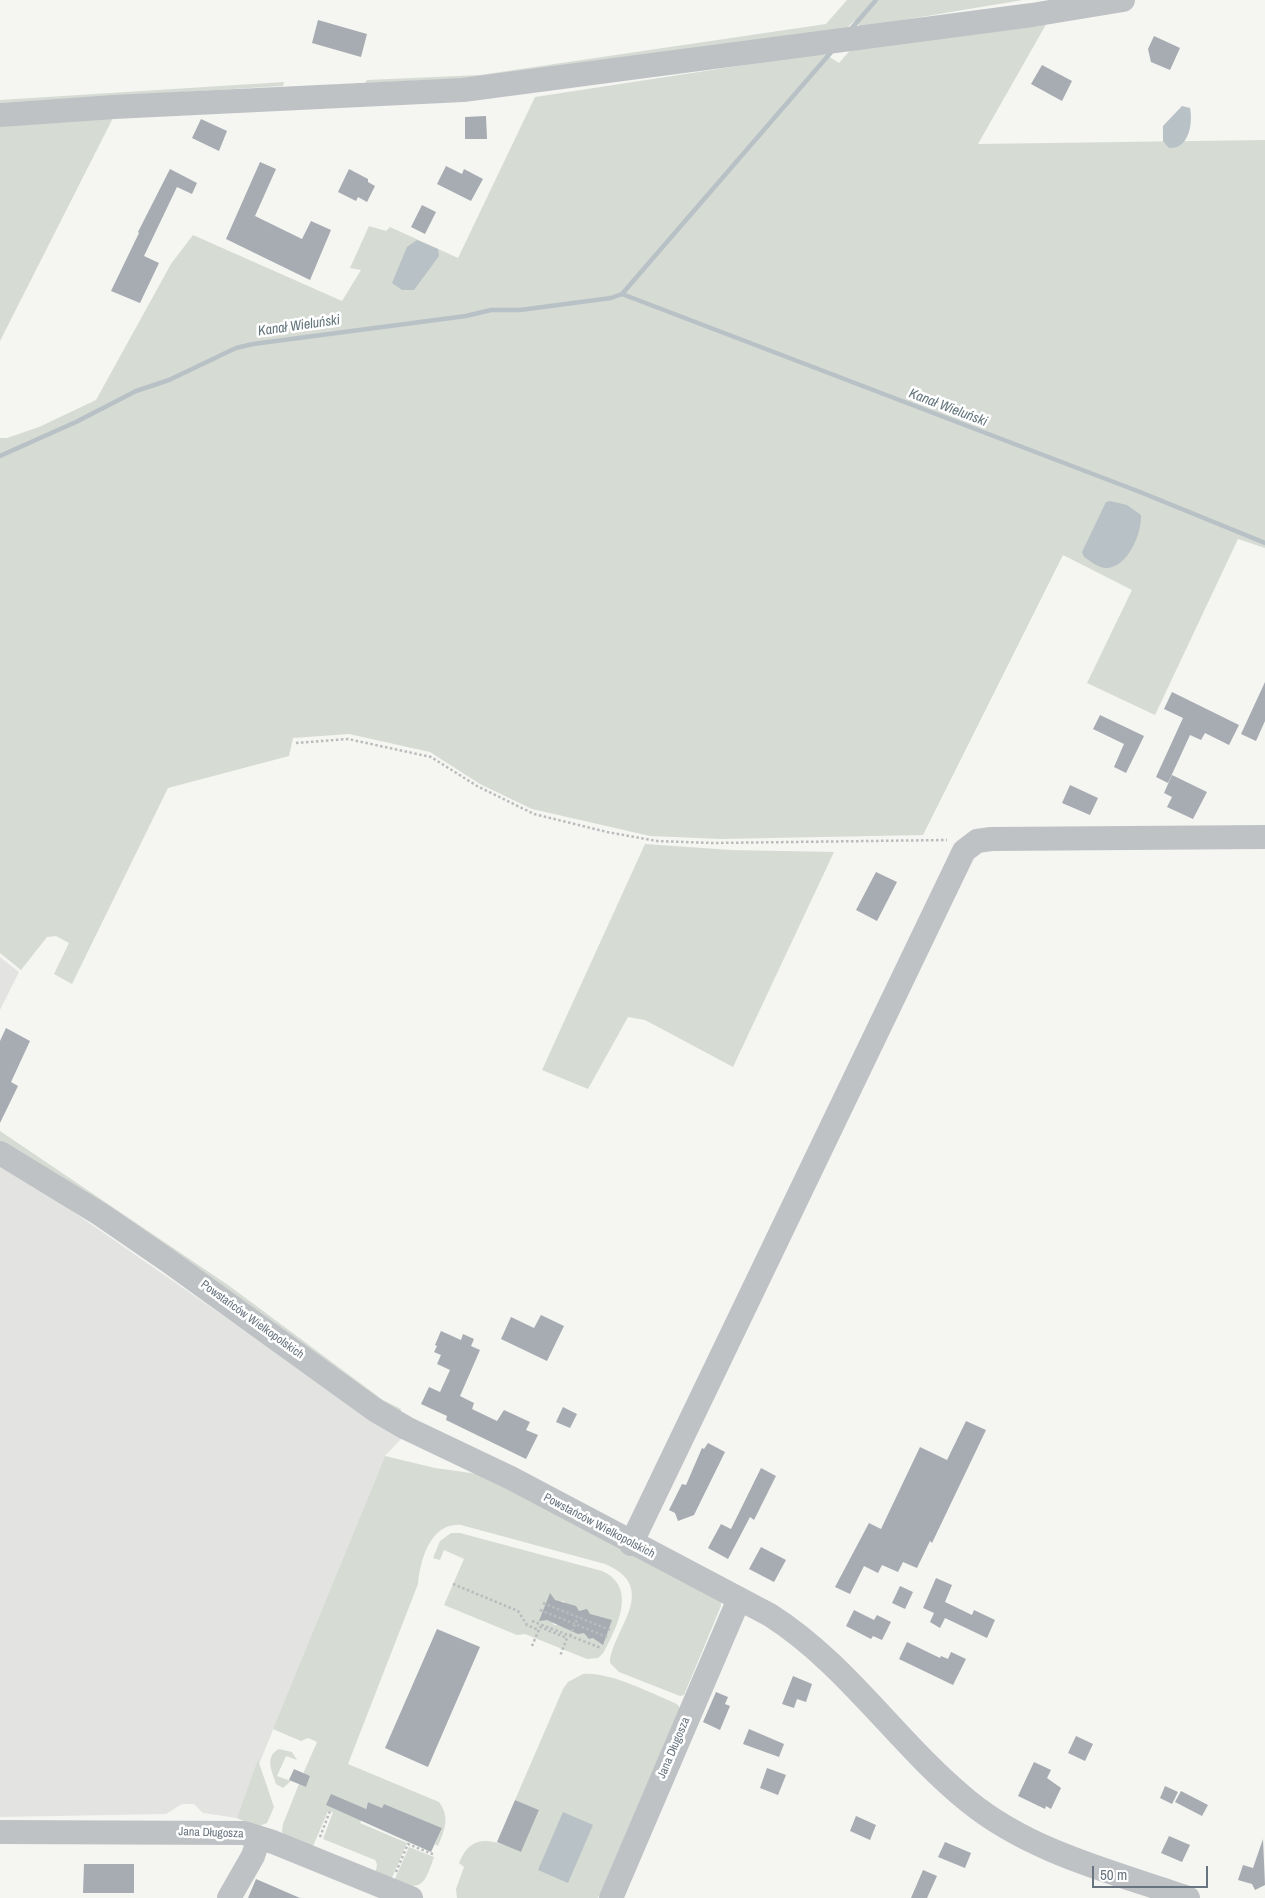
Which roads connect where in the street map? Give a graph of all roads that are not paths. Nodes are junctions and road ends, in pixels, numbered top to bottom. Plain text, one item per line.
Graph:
1 (1123, 0) edge
2 (0, 115) edge
3 (1265, 837) edge
4 (0, 1153) edge
5 (631, 1544) junction
6 (739, 1599) junction
7 (0, 1832) edge
8 (259, 1838) junction
9 (400, 1894) edge
10 (229, 1898) edge
11 (611, 1898) edge
12 (1188, 1898) edge

1 - 2 street
3 - 5 street
4 - 5 street, Powstańców Wielkopolskich
5 - 6 street, Powstańców Wielkopolskich
6 - 11 street, Jana Długosza
6 - 12 street, Powstańców Wielkopolskich
7 - 8 street, Jana Długosza
8 - 9 street, Jana Długosza
8 - 10 street

